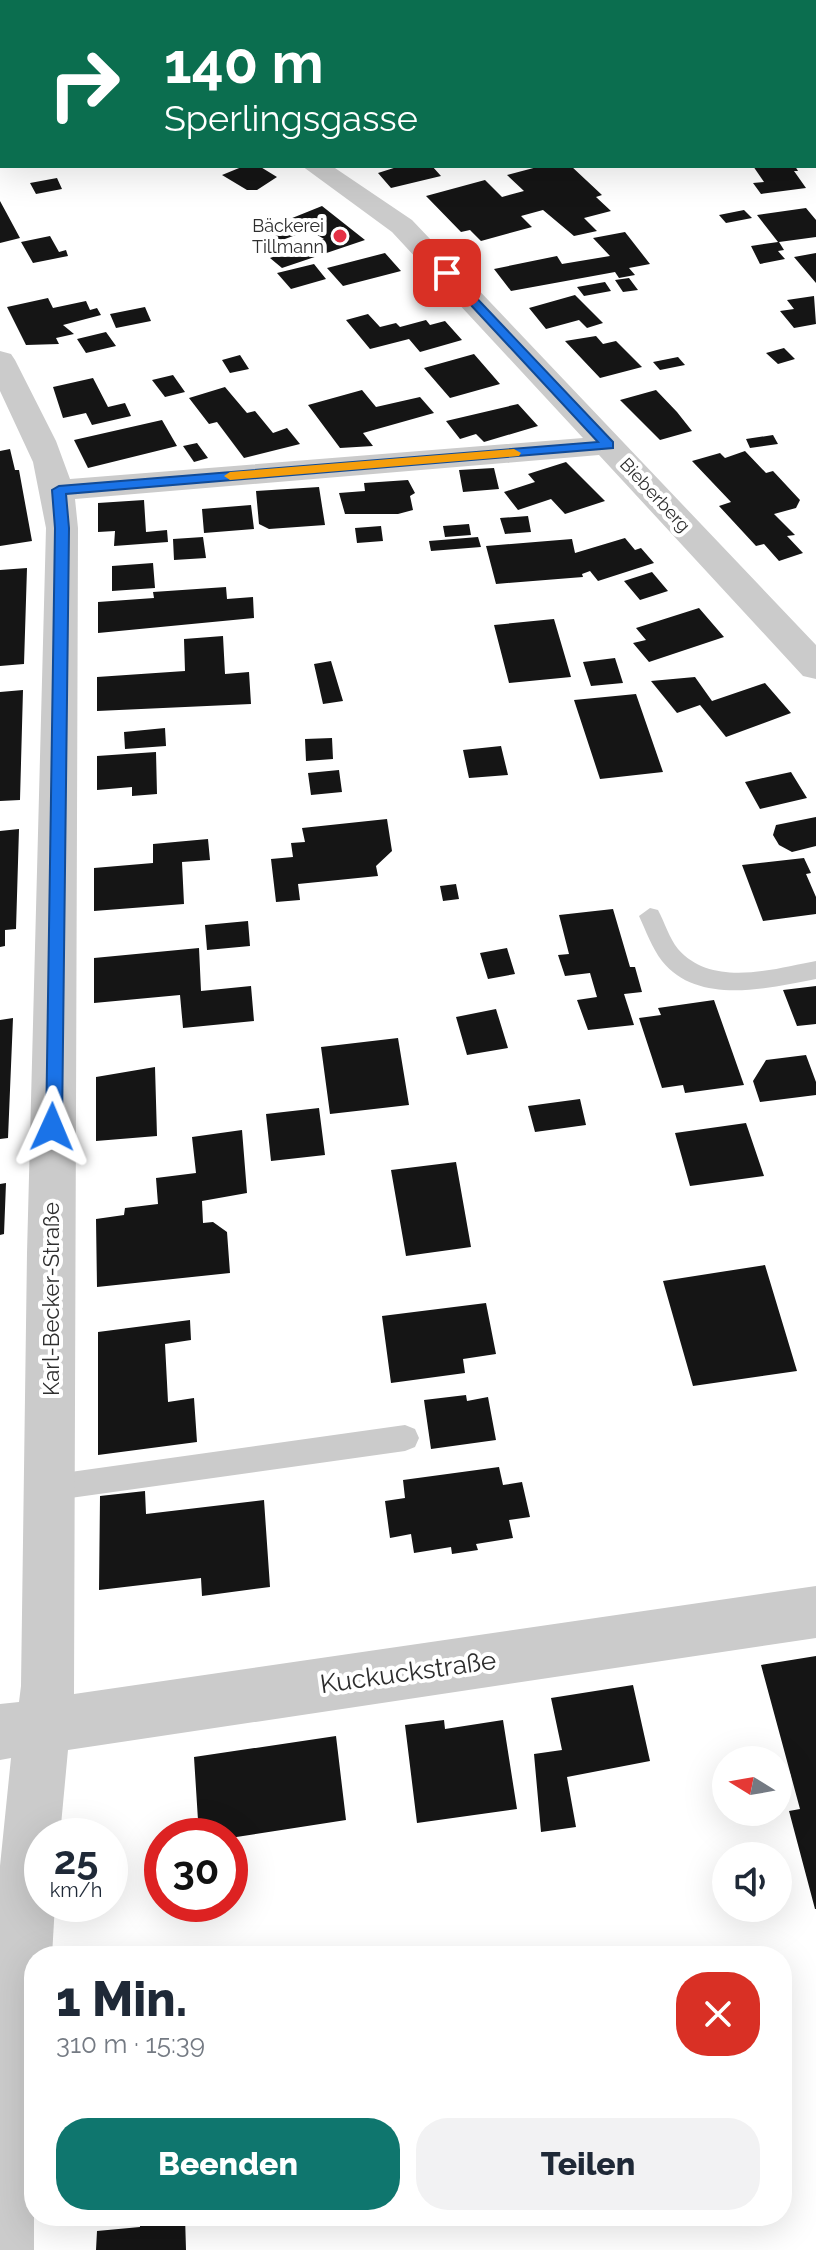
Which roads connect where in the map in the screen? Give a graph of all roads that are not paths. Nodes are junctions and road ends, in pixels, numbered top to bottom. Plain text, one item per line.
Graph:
1 (330, 169) edge
2 (0, 360) edge
3 (608, 445) junction
4 (59, 490) junction
5 (816, 667) edge
6 (650, 916) dead end
7 (816, 970) edge
8 (405, 1438) dead end
9 (49, 1488) junction
10 (816, 1612) edge
11 (21, 1728) edge
12 (2, 2250) edge

1 - 3 street, Bieberberg
2 - 4 street, Karl-Becker-Straße
3 - 4 street
3 - 5 street, Bieberberg
4 - 9 street, Karl-Becker-Straße
6 - 7 lane
8 - 9 lane
9 - 11 street, Karl-Becker-Straße
10 - 11 street, Kuckuckstraße
11 - 12 street, Karl-Becker-Straße

